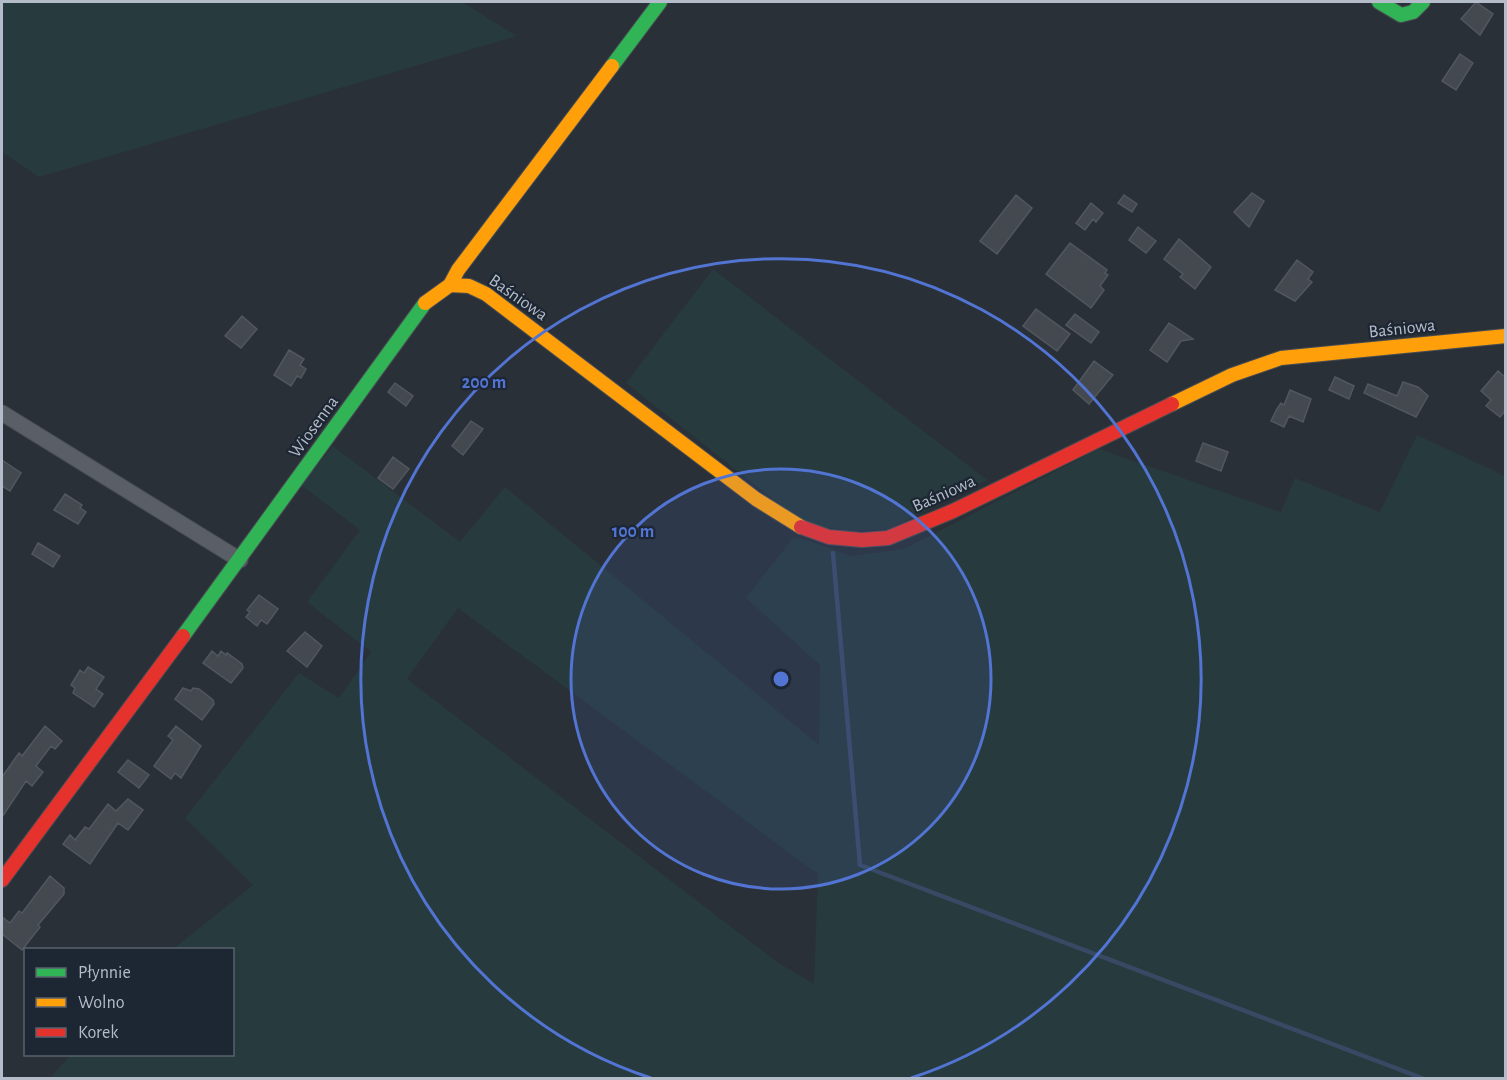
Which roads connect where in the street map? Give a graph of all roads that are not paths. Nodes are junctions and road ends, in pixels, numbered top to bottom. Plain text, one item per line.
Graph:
1 (660, 2) edge
2 (1379, 2) edge
3 (1423, 2) edge
4 (450, 285) junction
5 (1506, 336) edge
6 (2, 413) edge
7 (240, 560) junction
8 (2, 880) edge

1 - 4 street, Wiosenna
2 - 3 street
4 - 5 street, Baśniowa
4 - 7 street, Wiosenna
6 - 7 street
7 - 8 street, Wiosenna

